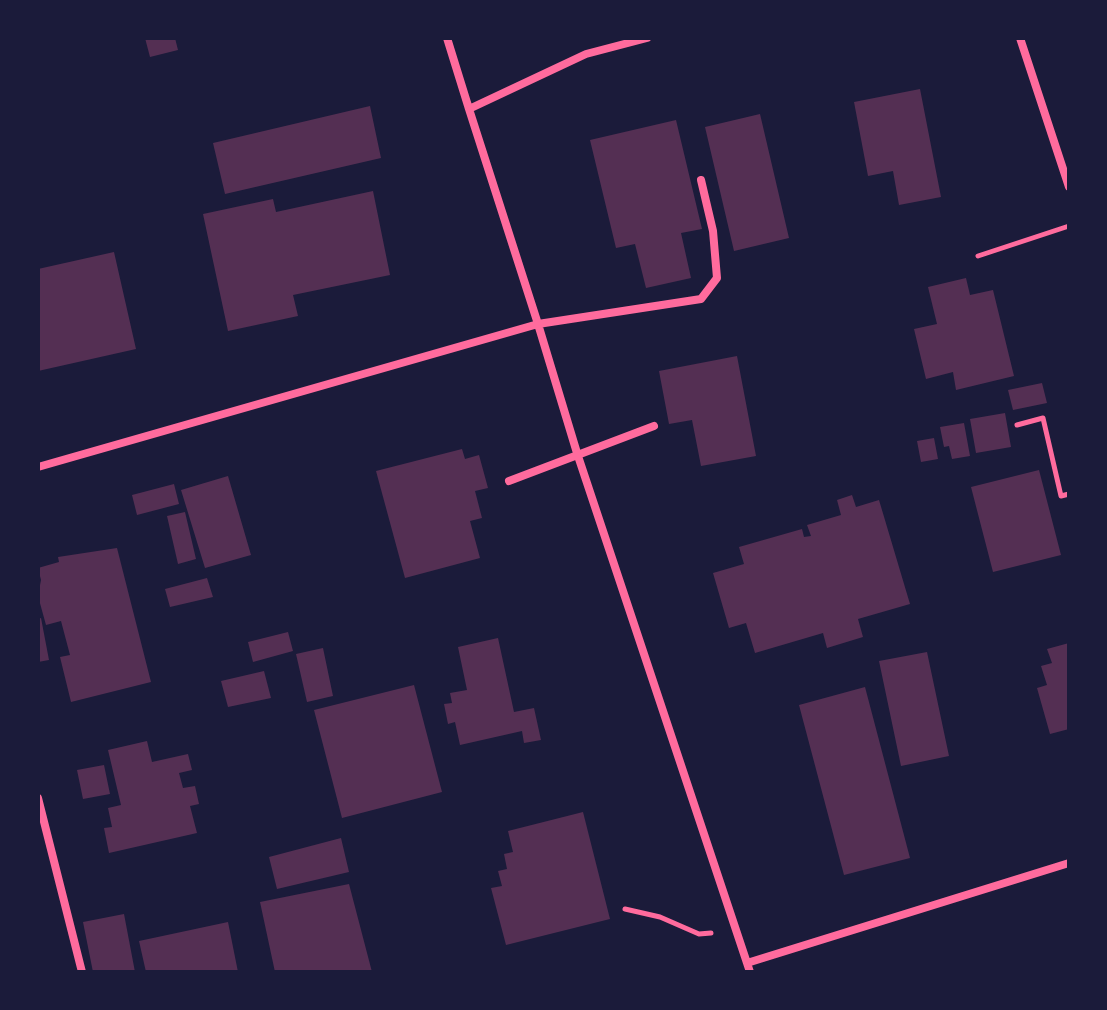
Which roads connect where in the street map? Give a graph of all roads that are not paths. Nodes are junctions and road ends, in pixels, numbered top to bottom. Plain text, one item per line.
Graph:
1 (447, 38) edge
2 (647, 38) edge
3 (1020, 38) edge
4 (469, 109) junction
5 (701, 180) dead end
6 (1069, 187) edge
7 (538, 324) junction
8 (654, 426) dead end
9 (577, 453) junction
10 (38, 467) edge
11 (509, 481) dead end
12 (38, 798) edge
13 (1069, 863) edge
14 (748, 967) edge
15 (82, 972) edge

1 - 4 street
2 - 4 street
3 - 6 street
4 - 7 street
5 - 7 street
7 - 9 street
7 - 10 street
8 - 9 street
9 - 11 street
9 - 14 street
12 - 15 street
13 - 14 street

